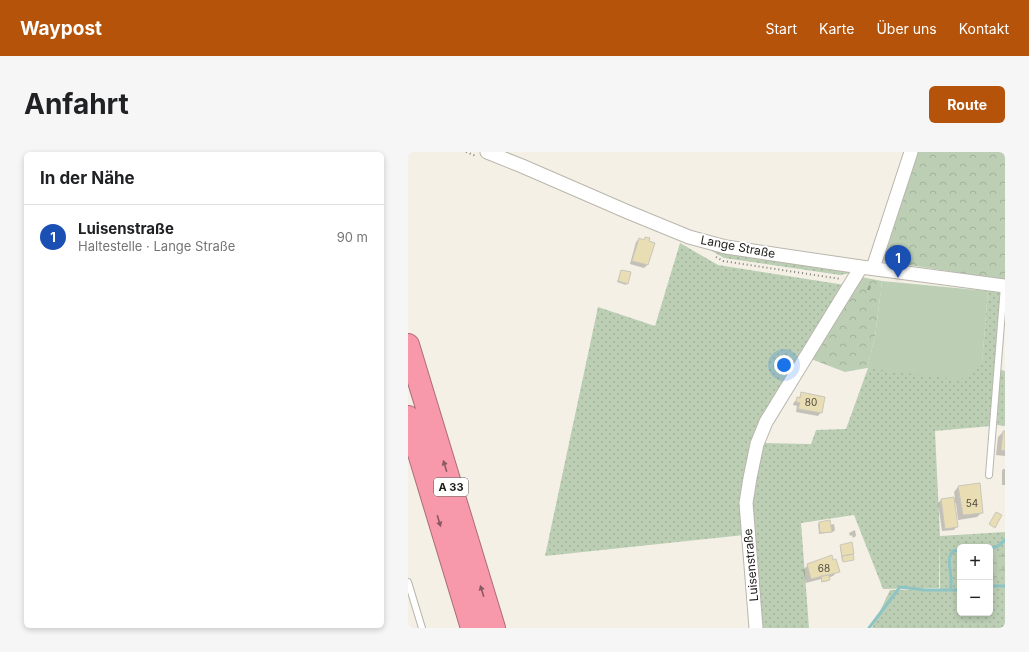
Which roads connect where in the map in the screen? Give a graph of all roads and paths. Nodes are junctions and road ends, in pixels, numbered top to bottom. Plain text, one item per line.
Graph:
1 (487, 152) edge
2 (911, 152) edge
3 (867, 268) junction
4 (1004, 286) edge
5 (408, 345) edge
6 (408, 417) edge
7 (989, 475) dead end
8 (408, 582) edge
9 (422, 628) edge
10 (472, 628) edge
11 (494, 628) edge
12 (756, 628) edge

1 - 3 street, Lange Straße
2 - 3 street, Luisenstraße
3 - 4 street, Lange Straße
3 - 12 street, Luisenstraße
4 - 7 lane
11 -> 5 highway, A 33
6 -> 10 highway, A 33
8 - 9 lane

